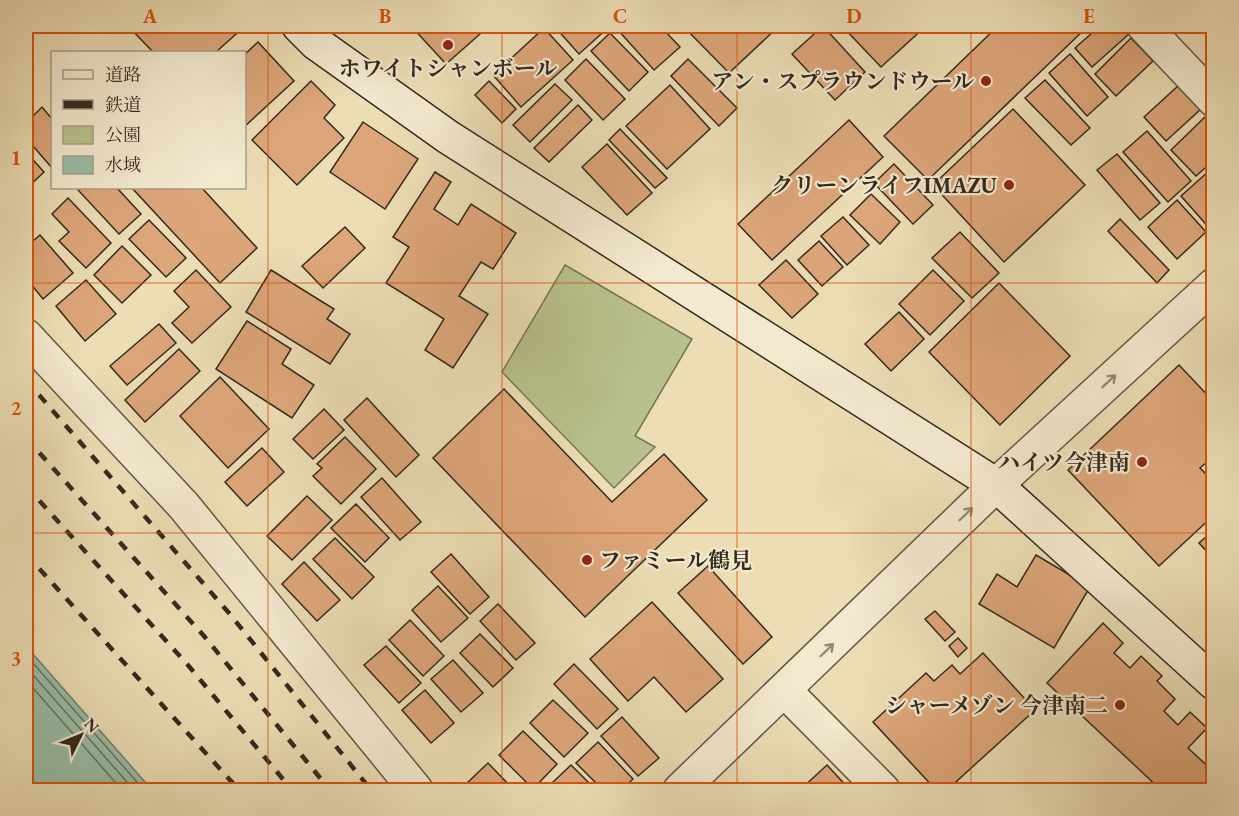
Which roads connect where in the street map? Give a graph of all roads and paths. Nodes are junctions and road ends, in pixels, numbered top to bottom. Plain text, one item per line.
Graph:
1 (299, 26) edge
2 (1144, 26) edge
3 (1214, 100) edge
4 (1214, 285) edge
5 (26, 336) edge
6 (996, 485) junction
7 (1214, 683) edge
8 (785, 691) junction
9 (416, 790) edge
10 (680, 790) edge
11 (883, 790) edge

1 - 6 street
2 - 3 street
6 -> 4 street
5 - 9 street
6 - 7 street
8 -> 6 street
8 - 10 street
8 - 11 street

